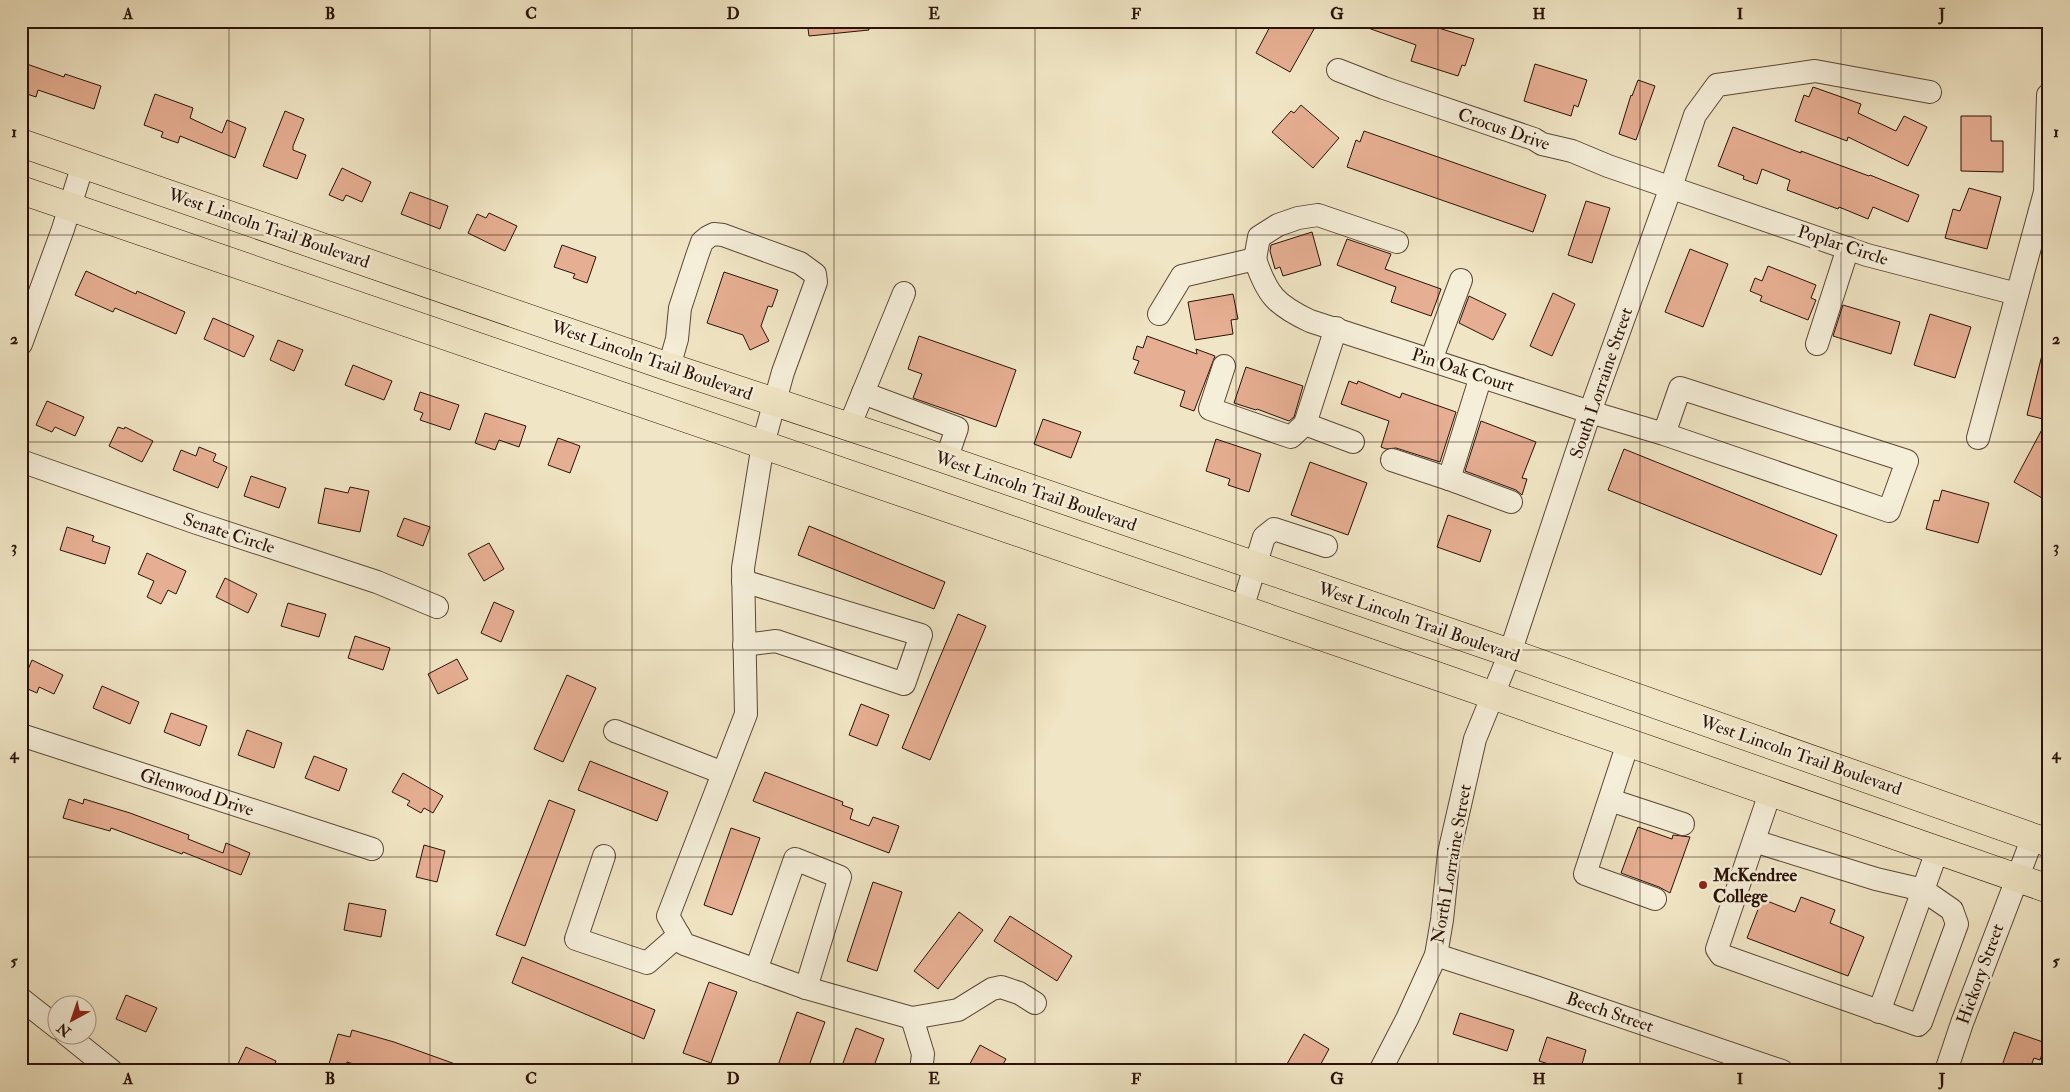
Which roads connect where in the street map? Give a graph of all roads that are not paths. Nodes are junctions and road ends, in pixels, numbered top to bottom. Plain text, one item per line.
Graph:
1 (1338, 70) dead end
2 (1930, 92) dead end
3 (2048, 95) edge
4 (21, 143) edge
5 (83, 164) junction
6 (1671, 187) junction
7 (21, 190) edge
8 (69, 206) junction
9 (1397, 242) dead end
10 (1848, 248) junction
11 (1255, 259) junction
12 (1461, 280) dead end
13 (904, 293) dead end
14 (2017, 294) junction
15 (1159, 314) dead end
16 (1336, 328) junction
17 (21, 344) edge
18 (1817, 344) dead end
19 (1430, 360) junction
20 (1224, 366) dead end
21 (669, 367) junction
22 (1481, 376) junction
23 (863, 393) junction
24 (775, 402) junction
25 (1590, 412) junction
26 (1305, 424) junction
27 (849, 427) junction
28 (1664, 434) junction
29 (1978, 438) dead end
30 (1354, 442) dead end
31 (763, 444) junction
32 (946, 460) junction
33 (1392, 460) dead end
34 (21, 461) edge
35 (1449, 479) junction
36 (1511, 502) dead end
37 (1326, 546) dead end
38 (1256, 567) junction
39 (743, 581) junction
40 (437, 607) dead end
41 (1242, 609) junction
42 (744, 645) junction
43 (1510, 653) junction
44 (1492, 696) junction
45 (615, 731) dead end
46 (21, 735) edge
47 (1628, 744) junction
48 (723, 773) junction
49 (1770, 793) junction
50 (1610, 800) junction
51 (1683, 824) dead end
52 (2041, 840) edge
53 (1754, 841) junction
54 (372, 849) dead end
55 (1936, 851) junction
56 (604, 856) dead end
57 (2016, 878) junction
58 (2049, 889) edge
59 (1923, 890) junction
60 (1655, 899) dead end
61 (679, 935) junction
62 (1436, 955) junction
63 (756, 970) junction
64 (806, 988) junction
65 (21, 999) edge
66 (1035, 1003) dead end
67 (1879, 1012) junction
68 (912, 1018) junction
69 (48, 1020) edge
70 (78, 1044) edge
71 (112, 1071) edge
72 (920, 1071) edge
73 (1380, 1071) edge
74 (1782, 1071) edge
75 (1946, 1071) edge

1 - 6 street, Crocus Drive
2 - 6 street, South Lorraine Street
3 - 14 street
4 - 5 main road, West Lincoln Trail Boulevard
5 - 8 street
5 - 21 main road, West Lincoln Trail Boulevard
6 - 10 street, Poplar Circle
6 - 25 street, South Lorraine Street
7 - 8 main road
8 - 17 street
8 - 31 main road
9 - 11 street
10 - 14 street, Poplar Circle
10 - 18 street
11 - 15 street
11 - 16 street, Pin Oak Court
12 - 19 street
13 - 23 street
14 - 29 street
16 - 19 street, Pin Oak Court
16 - 26 street
19 - 22 street, Pin Oak Court
20 - 26 street
21 - 24 main road, West Lincoln Trail Boulevard
21 - 24 street
22 - 25 street, Pin Oak Court
22 - 35 street
23 - 27 street
23 - 32 street
24 - 27 main road, West Lincoln Trail Boulevard
24 - 31 street
25 - 28 street, Pin Oak Court
25 - 43 street, South Lorraine Street
26 - 30 street
27 - 32 main road, West Lincoln Trail Boulevard
28 - 28 street, Pin Oak Court
31 - 39 street
31 - 41 main road
32 - 38 main road, West Lincoln Trail Boulevard
33 - 35 street
34 - 40 street, Senate Circle
35 - 36 street
37 - 38 street
38 - 41 street
38 - 43 main road, West Lincoln Trail Boulevard
39 - 42 street
39 - 42 street
41 - 44 main road
42 - 48 street
43 - 44 street, North Lorraine Street
43 - 52 main road, West Lincoln Trail Boulevard
44 - 47 main road
44 - 62 street, North Lorraine Street
45 - 48 street
46 - 54 street, Glenwood Drive
47 - 49 main road
47 - 50 street
48 - 61 street
49 - 53 street
49 - 55 main road
50 - 51 street
50 - 60 street
52 - 57 street, Hickory Street
53 - 59 street
53 - 67 street
55 - 57 main road
55 - 59 street
56 - 61 street
57 - 58 main road
57 - 75 street, Hickory Street
59 - 67 street
59 - 67 street
61 - 63 street
62 - 73 street, North Lorraine Street
62 - 74 street, Beech Street
63 - 64 street
63 - 64 street
64 - 68 street
65 - 69 street
66 - 68 street
68 - 72 street
70 - 71 street

